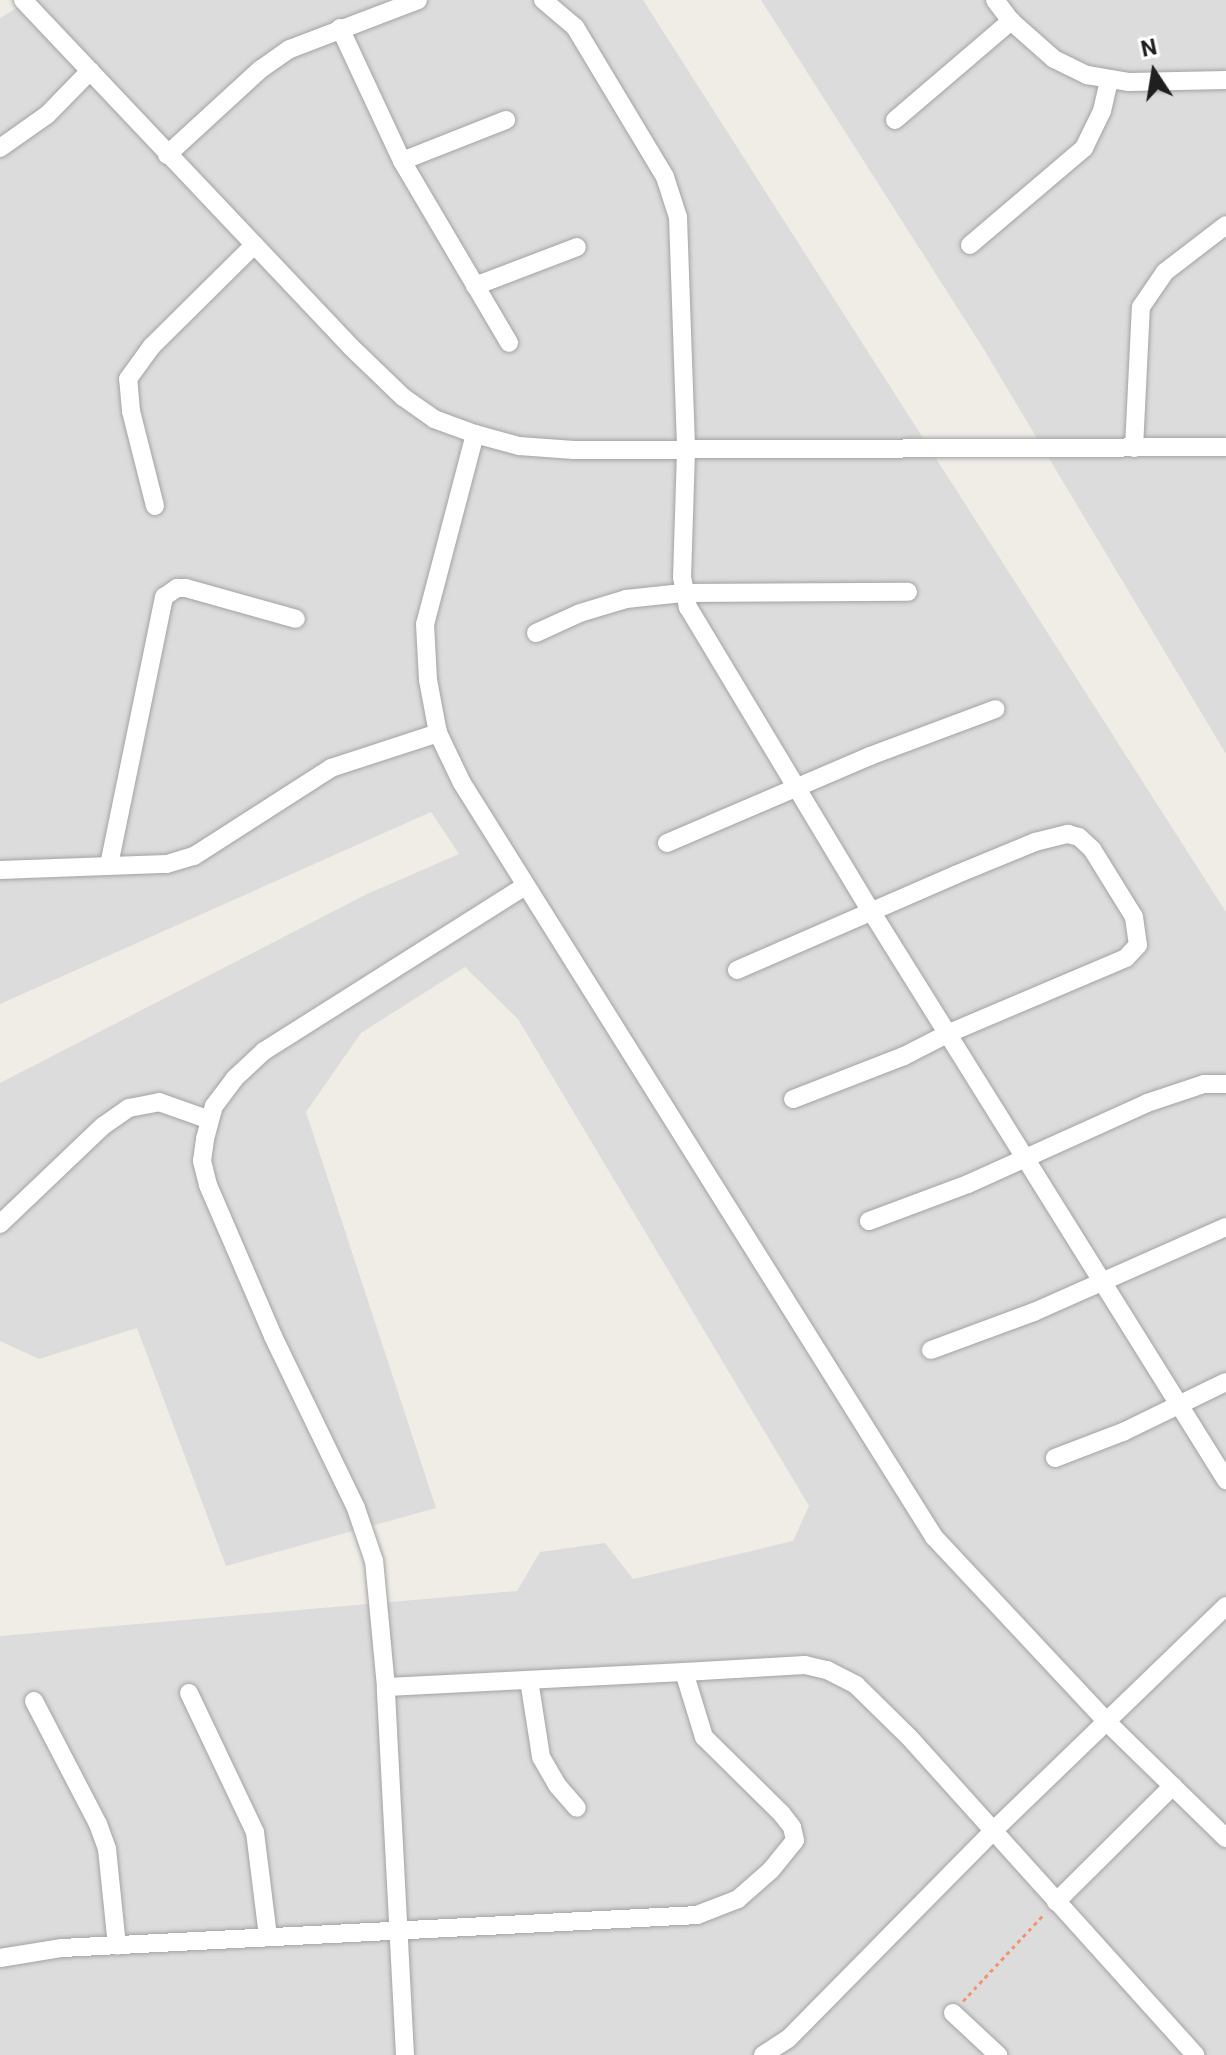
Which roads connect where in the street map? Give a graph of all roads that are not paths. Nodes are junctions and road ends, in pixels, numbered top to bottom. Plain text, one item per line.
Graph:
1 (23, 0) edge
2 (418, 0) edge
3 (543, 0) edge
4 (995, 0) edge
5 (1011, 21) junction
6 (340, 28) junction
7 (90, 71) junction
8 (1109, 80) junction
9 (1226, 80) edge
10 (506, 120) dead end
11 (895, 120) dead end
12 (0, 148) edge
13 (167, 155) junction
14 (402, 161) junction
15 (1226, 225) edge
16 (254, 245) junction
17 (970, 245) dead end
18 (577, 247) dead end
19 (475, 286) junction
20 (509, 343) dead end
21 (475, 434) junction
22 (1226, 447) edge
23 (1134, 448) junction
24 (686, 451) junction
25 (155, 506) dead end
26 (908, 592) dead end
27 (683, 593) junction
28 (296, 619) dead end
29 (536, 633) dead end
30 (996, 709) dead end
31 (438, 733) junction
32 (797, 789) junction
33 (667, 843) dead end
34 (109, 865) junction
35 (0, 870) edge
36 (525, 886) junction
37 (871, 911) junction
38 (737, 970) dead end
39 (949, 1033) junction
40 (1226, 1084) edge
41 (793, 1099) dead end
42 (207, 1119) junction
43 (1027, 1158) junction
44 (869, 1221) dead end
45 (0, 1224) edge
46 (1226, 1227) edge
47 (1101, 1281) junction
48 (931, 1350) dead end
49 (1226, 1382) edge
50 (1181, 1403) junction
51 (1055, 1458) dead end
52 (1226, 1480) edge
53 (1226, 1606) edge
54 (684, 1672) junction
55 (529, 1680) junction
56 (386, 1687) junction
57 (189, 1693) dead end
58 (34, 1701) dead end
59 (1108, 1723) junction
60 (1173, 1786) junction
61 (577, 1808) dead end
62 (993, 1831) junction
63 (1226, 1838) edge
64 (1056, 1902) junction
65 (397, 1930) junction
66 (268, 1936) junction
67 (117, 1945) junction
68 (0, 1958) edge
69 (953, 2013) road end
70 (405, 2055) edge
71 (763, 2055) edge
72 (998, 2055) edge
73 (1195, 2055) edge

1 - 7 street
2 - 6 street
3 - 24 street
4 - 5 street
5 - 8 street
5 - 11 street
6 - 13 street
6 - 14 street
7 - 12 street
7 - 13 street
8 - 9 street
8 - 17 street
10 - 14 street
13 - 16 street
14 - 19 street
15 - 23 street
16 - 21 street
16 - 25 street
18 - 19 street
19 - 20 street
21 - 24 street
21 - 31 street
22 - 23 street
23 - 24 street
24 - 27 street
26 - 27 street
27 - 29 street
27 - 32 street
28 - 34 street
30 - 32 street
31 - 34 street
31 - 36 street
32 - 33 street
32 - 37 street
34 - 35 street
36 - 42 street
36 - 59 street
37 - 38 street
37 - 39 street
37 - 39 street
39 - 41 street
39 - 43 street
40 - 43 street
42 - 45 street
42 - 56 street
43 - 44 street
43 - 47 street
46 - 47 street
47 - 48 street
47 - 50 street
49 - 50 street
50 - 51 street
50 - 52 street
53 - 59 street
54 - 55 street
54 - 62 street
54 - 65 street
55 - 56 street
55 - 61 street
56 - 65 street
57 - 66 street
58 - 67 street
59 - 60 street
59 - 62 street
60 - 63 street
60 - 64 street
62 - 64 street
62 - 71 street
64 - 73 street
65 - 66 street
65 - 70 street
66 - 67 street
67 - 68 street
69 - 72 street

